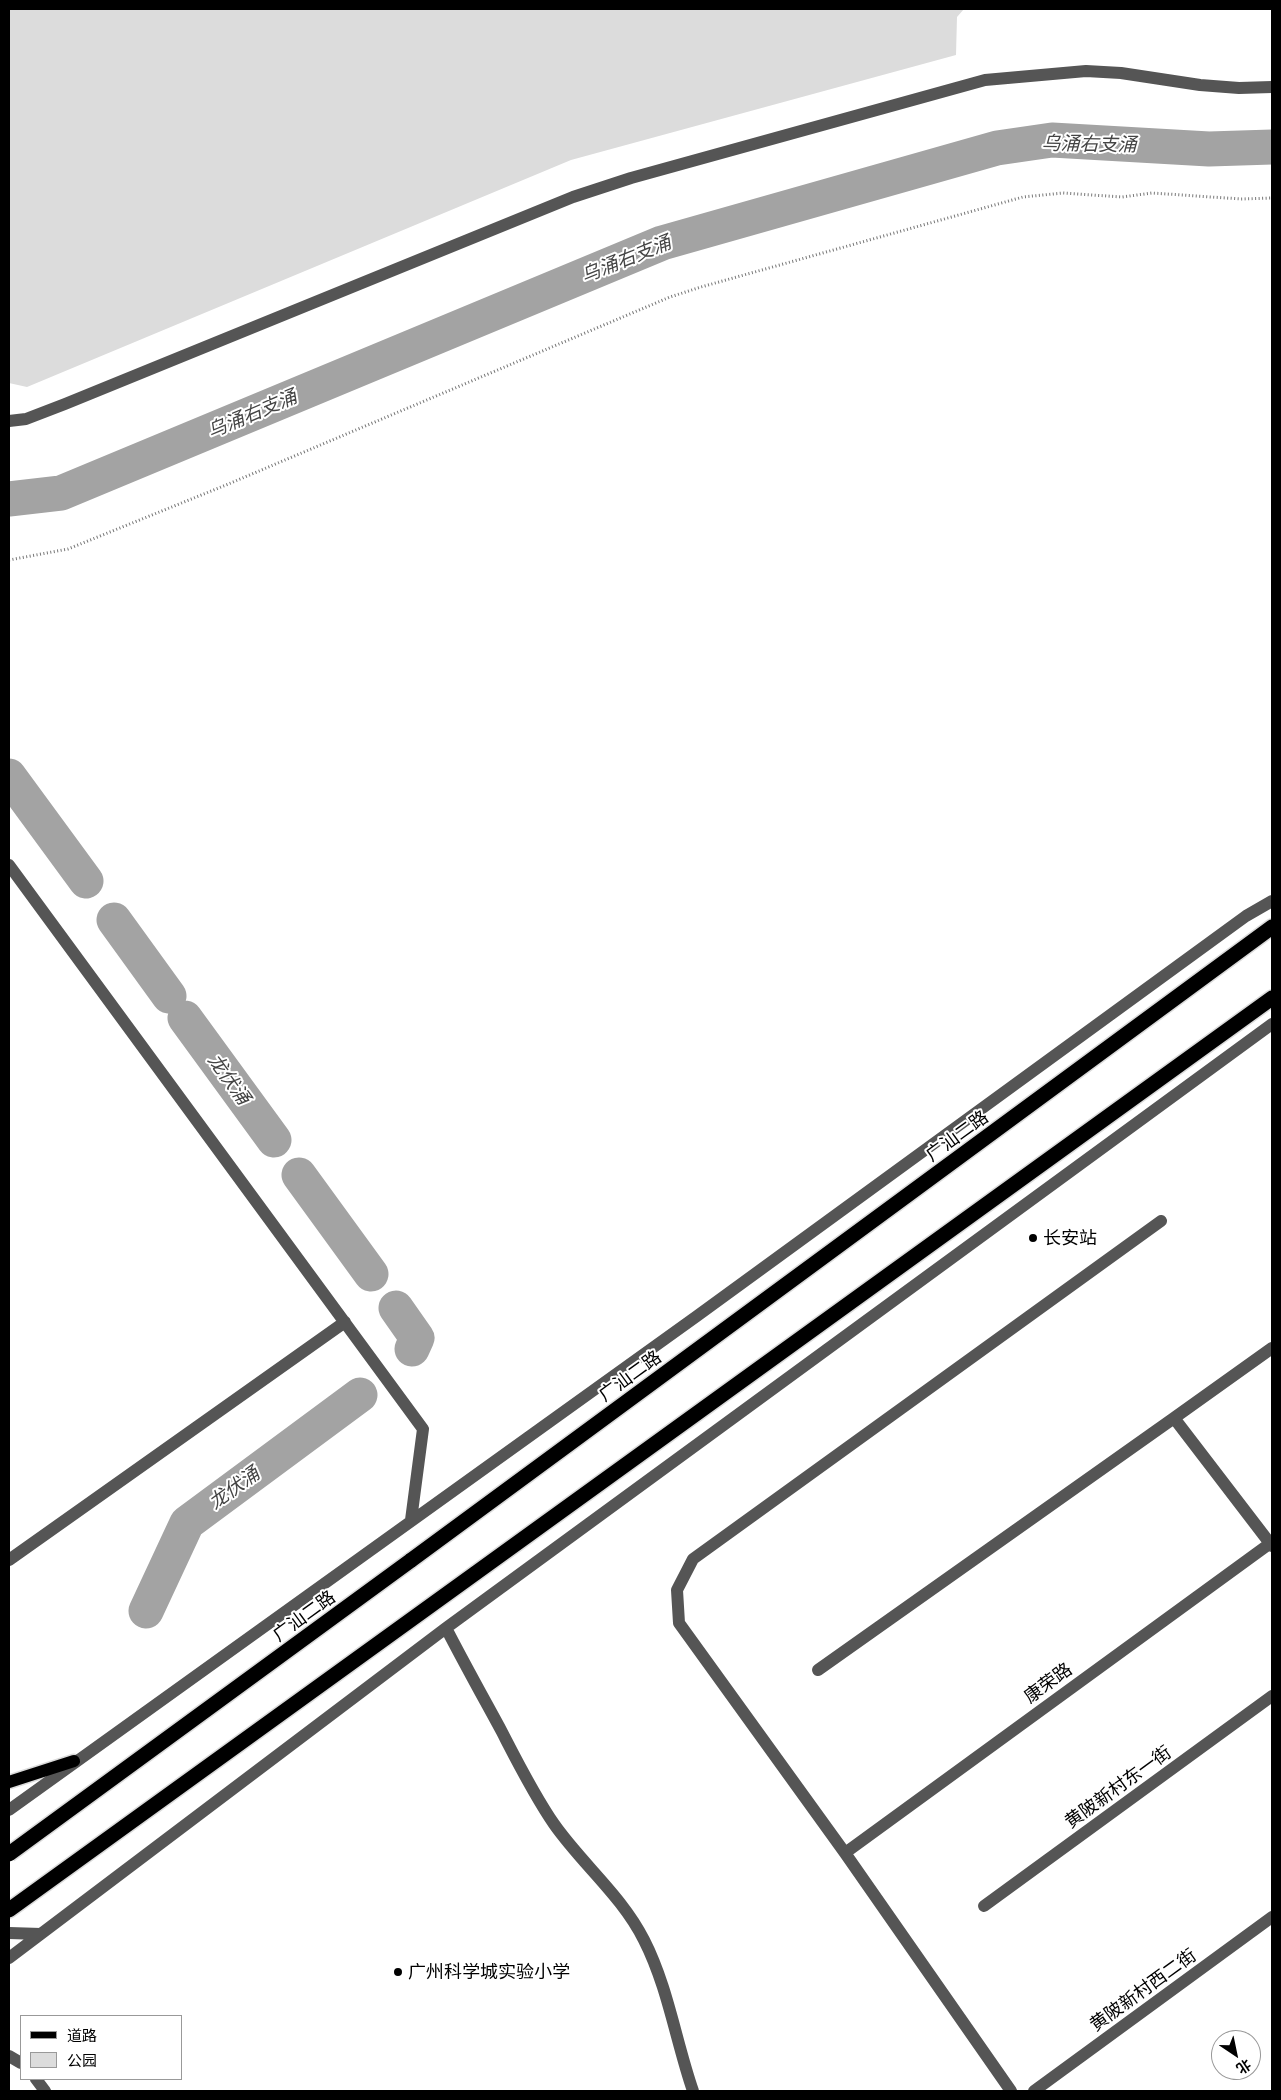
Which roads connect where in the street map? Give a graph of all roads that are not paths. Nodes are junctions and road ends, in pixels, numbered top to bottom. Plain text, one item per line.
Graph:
1 (1272, 87) edge
2 (9, 421) edge
3 (9, 865) edge
4 (1272, 901) edge
5 (1272, 927) edge
6 (1272, 998) edge
7 (1272, 1024) edge
8 (1161, 1221) dead end
9 (346, 1322) junction
10 (1272, 1348) edge
11 (1174, 1418) junction
12 (411, 1520) junction
13 (1272, 1543) edge
14 (9, 1560) edge
15 (446, 1628) junction
16 (818, 1670) dead end
17 (1272, 1696) edge
18 (74, 1761) junction
19 (9, 1782) edge
20 (9, 1810) edge
21 (845, 1853) junction
22 (9, 1854) edge
23 (984, 1906) dead end
24 (9, 1910) edge
25 (1272, 1917) edge
26 (9, 1933) edge
27 (41, 1934) junction
28 (9, 1958) edge
29 (9, 2056) edge
30 (20, 2062) edge
31 (37, 2080) edge
32 (45, 2091) edge
33 (693, 2091) edge
34 (1011, 2091) edge
35 (1034, 2091) edge

1 - 2 street
3 - 9 street
4 - 12 street
5 - 22 highway, 广汕二路, bridge
6 - 24 highway
7 - 15 street
8 - 21 street
9 - 12 street
9 - 14 street
10 - 11 street
11 - 13 street
11 - 16 street
12 - 18 street
13 - 21 street, 康荣路
15 - 27 street
15 - 33 street
17 - 23 street, 黄陂新村东一街
18 - 19 main road
18 - 20 street
21 - 34 street
25 - 35 street, 黄陂新村西二街
26 - 27 street
27 - 28 street
29 - 30 street
31 - 32 street

